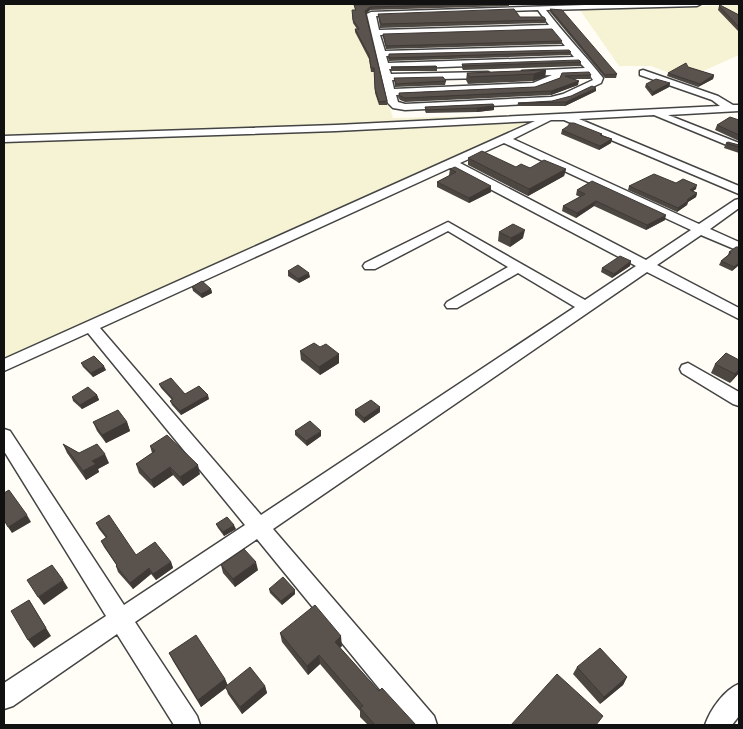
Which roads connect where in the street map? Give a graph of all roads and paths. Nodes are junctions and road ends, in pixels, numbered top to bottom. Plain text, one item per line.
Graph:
1 (697, 4) edge
2 (456, 10) junction
3 (542, 14) junction
4 (452, 20) edge
5 (372, 22) junction
6 (554, 27) junction
7 (466, 30) junction
8 (374, 33) junction
9 (552, 37) edge
10 (562, 37) junction
11 (572, 48) junction
12 (478, 52) junction
13 (380, 54) junction
14 (582, 59) junction
15 (484, 62) junction
16 (383, 66) junction
17 (593, 71) junction
18 (555, 72) junction
19 (643, 73) dead end
20 (494, 74) junction
21 (518, 74) edge
22 (386, 78) junction
23 (497, 88) junction
24 (390, 92) junction
25 (505, 103) junction
26 (728, 105) edge
27 (653, 112) junction
28 (558, 116) junction
29 (4, 139) edge
30 (504, 139) junction
31 (739, 147) edge
32 (450, 164) junction
33 (739, 190) edge
34 (739, 202) edge
35 (700, 229) junction
36 (739, 247) edge
37 (647, 265) junction
38 (370, 266) dead end
39 (518, 267) junction
40 (452, 305) dead end
41 (586, 307) junction
42 (739, 314) edge
43 (90, 326) junction
44 (4, 365) edge
45 (688, 369) dead end
46 (739, 400) edge
47 (4, 436) edge
48 (259, 527) junction
49 (121, 619) junction
50 (739, 696) edge
51 (4, 697) edge
52 (188, 725) edge
53 (425, 725) edge
54 (717, 725) edge

1 - 3 street
2 - 3 street
2 - 5 street
2 - 7 street
3 - 6 street
4 - 5 street
5 - 8 street
6 - 7 street
6 - 10 street
7 - 8 street
7 - 12 street
8 - 13 street
9 - 10 street
10 - 11 street
11 - 12 street
11 - 14 street
12 - 13 street
12 - 15 street
13 - 16 street
14 - 15 street
14 - 17 street
15 - 16 street
15 - 20 street
16 - 22 street
17 - 18 street
17 - 25 street
18 - 21 street
18 - 23 street
19 - 26 street
20 - 22 street
20 - 23 street
22 - 24 street
23 - 24 street
23 - 25 street
24 - 25 street
26 - 27 street
27 - 28 street
27 - 31 street
28 - 29 street
28 - 30 street
28 - 33 street
30 - 32 street
30 - 35 street
32 - 37 street
32 - 43 street
34 - 35 street
35 - 36 street
35 - 37 street
37 - 41 street
37 - 42 street
38 - 39 street
39 - 40 street
39 - 41 street
41 - 48 street
43 - 44 street
43 - 48 street
45 - 46 street
47 - 49 street
48 - 49 street
48 - 53 street
49 - 51 street
49 - 52 street
50 - 54 street

